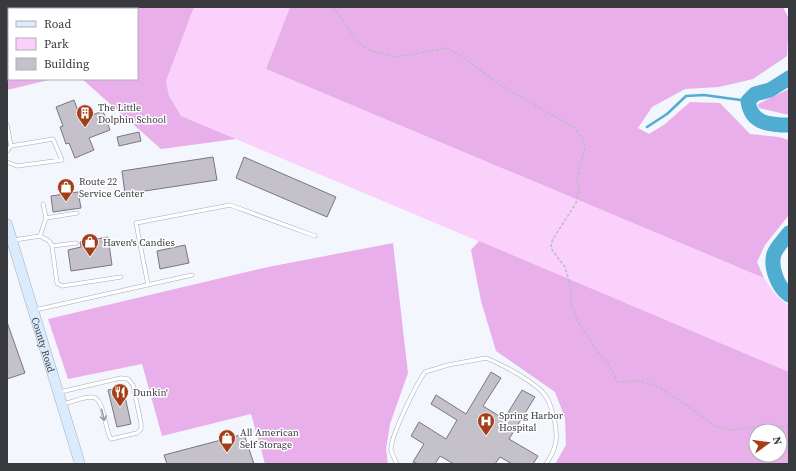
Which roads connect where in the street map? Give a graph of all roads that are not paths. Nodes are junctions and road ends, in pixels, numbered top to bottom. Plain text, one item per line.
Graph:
1 (7, 124) edge
2 (11, 146) junction
3 (7, 151) edge
4 (7, 162) edge
5 (43, 204) dead end
6 (76, 213) dead end
7 (46, 218) junction
8 (7, 224) edge
9 (40, 236) junction
10 (315, 236) dead end
11 (13, 241) junction
12 (76, 242) dead end
13 (52, 246) junction
14 (192, 276) dead end
15 (121, 277) dead end
16 (148, 285) junction
17 (34, 310) junction
18 (59, 392) junction
19 (62, 404) junction
20 (80, 464) edge
21 (397, 464) edge
22 (546, 464) edge

1 - 2 lane
2 - 3 lane
2 - 4 lane
5 - 7 lane
6 - 7 lane
7 - 9 lane
8 - 11 main road, County Road
9 - 11 lane
9 - 13 lane
10 - 16 lane
11 - 17 main road, County Road
12 - 13 lane
13 - 15 lane
14 - 16 lane
16 - 17 lane
17 - 18 main road, County Road
18 - 19 main road, County Road
19 -> 18 lane
19 - 20 main road, County Road
21 - 22 lane

